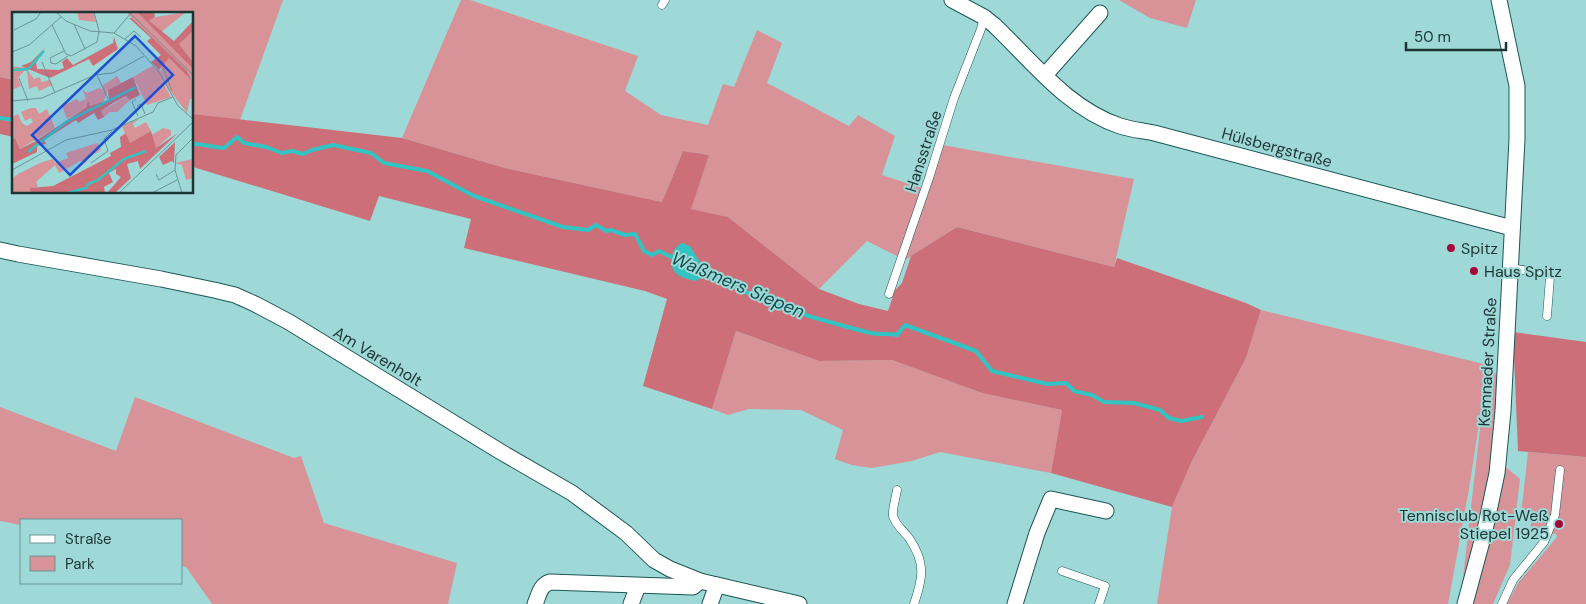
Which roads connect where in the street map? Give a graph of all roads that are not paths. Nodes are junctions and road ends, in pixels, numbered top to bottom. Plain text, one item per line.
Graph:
1 (952, 0) edge
2 (1499, 0) edge
3 (1100, 13) dead end
4 (984, 17) junction
5 (1045, 76) junction
6 (1512, 228) junction
7 (0, 250) edge
8 (1510, 268) junction
9 (889, 294) dead end
10 (1547, 316) dead end
11 (1560, 470) dead end
12 (898, 490) dead end
13 (1106, 511) dead end
14 (1062, 571) dead end
15 (700, 581) junction
16 (716, 585) junction
17 (638, 586) junction
18 (535, 604) edge
19 (631, 604) edge
20 (710, 604) edge
21 (799, 604) edge
22 (914, 604) edge
23 (1015, 604) edge
24 (1099, 604) edge
25 (1465, 604) edge
26 (1502, 604) edge

1 - 4 street, Hülsbergstraße
2 - 6 street, Kemnader Straße
3 - 5 street
4 - 5 street, Hülsbergstraße
4 - 9 lane, Hansstraße
5 - 6 street, Hülsbergstraße
6 - 8 street, Kemnader Straße
7 - 15 street, Am Varenholt
8 - 10 lane
8 - 25 street, Kemnader Straße
11 - 26 lane
12 - 22 lane
13 - 23 street
14 - 24 lane
15 - 16 street, Am Varenholt
15 - 17 street
16 - 20 street
16 - 21 street, Am Varenholt
17 - 18 street
17 - 19 street

